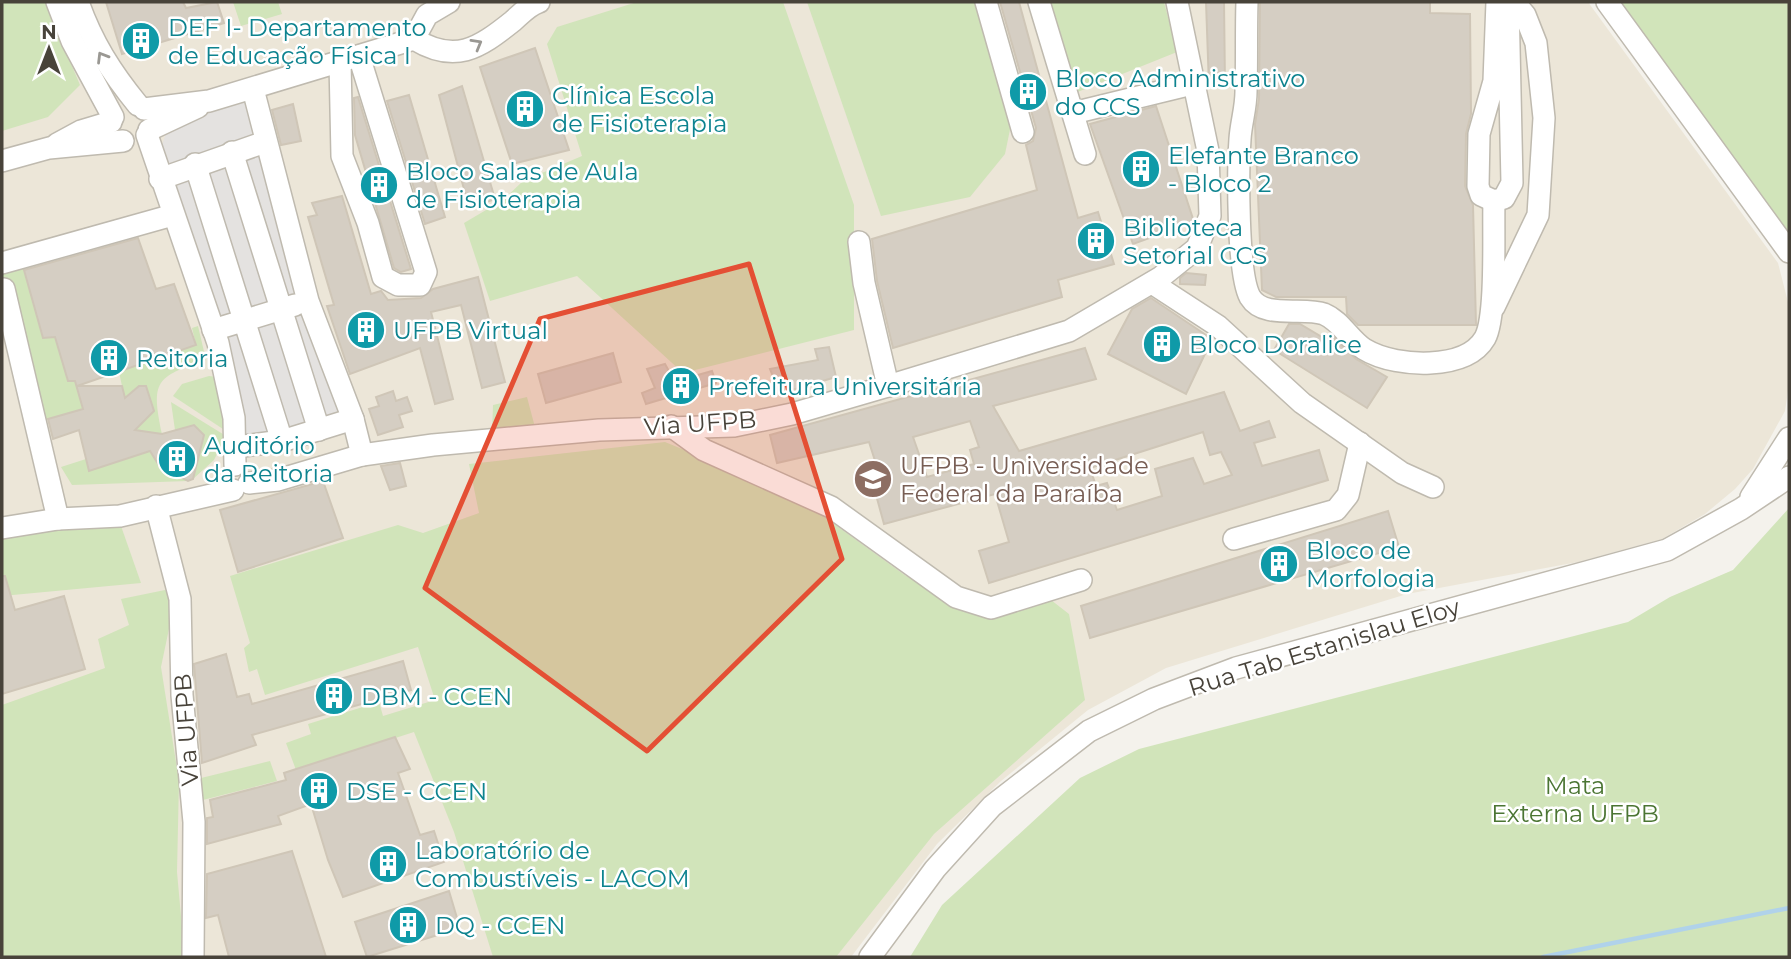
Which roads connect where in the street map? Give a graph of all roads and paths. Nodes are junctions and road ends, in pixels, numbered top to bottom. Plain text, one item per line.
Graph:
1 (57, 2) edge
2 (78, 2) edge
3 (449, 2) edge
4 (986, 2) edge
5 (1039, 2) edge
6 (1177, 2) edge
7 (1247, 2) edge
8 (1497, 2) edge
9 (1508, 2) edge
10 (1514, 2) edge
11 (1607, 2) edge
12 (529, 4) edge
13 (414, 39) junction
14 (349, 59) junction
15 (1196, 83) junction
16 (253, 89) junction
17 (209, 101) junction
18 (141, 107) junction
19 (1073, 113) junction
20 (112, 119) junction
21 (1023, 132) dead end
22 (137, 137) junction
23 (265, 142) junction
24 (49, 148) junction
25 (232, 152) junction
26 (1085, 154) dead end
27 (2, 161) edge
28 (195, 164) junction
29 (159, 177) junction
30 (1494, 201) junction
31 (173, 215) junction
32 (859, 242) dead end
33 (1788, 253) edge
34 (2, 262) edge
35 (1152, 283) junction
36 (4, 289) dead end
37 (308, 301) junction
38 (281, 309) junction
39 (1490, 315) junction
40 (246, 319) junction
41 (213, 330) junction
42 (888, 386) junction
43 (353, 419) junction
44 (671, 426) junction
45 (319, 430) junction
46 (1789, 439) edge
47 (282, 441) junction
48 (1360, 443) junction
49 (362, 456) junction
50 (236, 473) junction
51 (1789, 477) edge
52 (1433, 487) dead end
53 (156, 506) junction
54 (1741, 509) junction
55 (58, 519) junction
56 (2, 528) edge
57 (1234, 539) dead end
58 (1082, 580) dead end
59 (193, 957) edge
60 (870, 957) edge

1 - 20 street
18 -> 2 street
3 - 13 street
4 - 21 street
5 - 19 street
6 - 15 street, Via UFPB
7 - 39 street
8 - 30 street
9 - 30 street
10 - 39 street
11 - 33 street
13 -> 12 street
13 - 14 street
14 - 14 street
14 - 16 street
15 - 19 street
15 - 35 street, Via UFPB
16 - 17 street
16 - 23 street
17 - 18 street
17 - 22 street
18 - 20 street
18 - 22 street
19 - 26 street
20 - 22 street
20 - 24 street
22 - 24 street
22 - 29 street
23 - 25 street
23 - 37 street
24 - 27 street
25 - 28 street
25 - 38 street
28 - 29 street
28 - 40 street
29 - 31 street
30 - 39 street
31 - 34 street
31 - 41 street
32 - 42 street
35 - 42 street, Via UFPB
35 - 48 street
36 - 55 street
37 - 38 street
37 - 43 street
38 - 40 street
38 - 45 street
40 - 41 street
40 - 47 street
41 - 50 street
42 - 44 street, Via UFPB
43 - 45 street, Via UFPB
43 - 49 street
44 - 49 street, Via UFPB
44 - 58 street
45 - 47 street, Via UFPB
46 - 54 street, Rua Tab Estanislau Eloy
47 - 50 street, Via UFPB
48 - 52 street
48 - 57 street
49 - 50 street, Via UFPB
50 - 53 street, Via UFPB
51 - 54 street, Rua Tab Estanislau Eloy
53 - 55 street, Via UFPB
53 - 59 street, Via UFPB
54 - 60 street, Rua Tab Estanislau Eloy
55 - 56 street, Via UFPB

